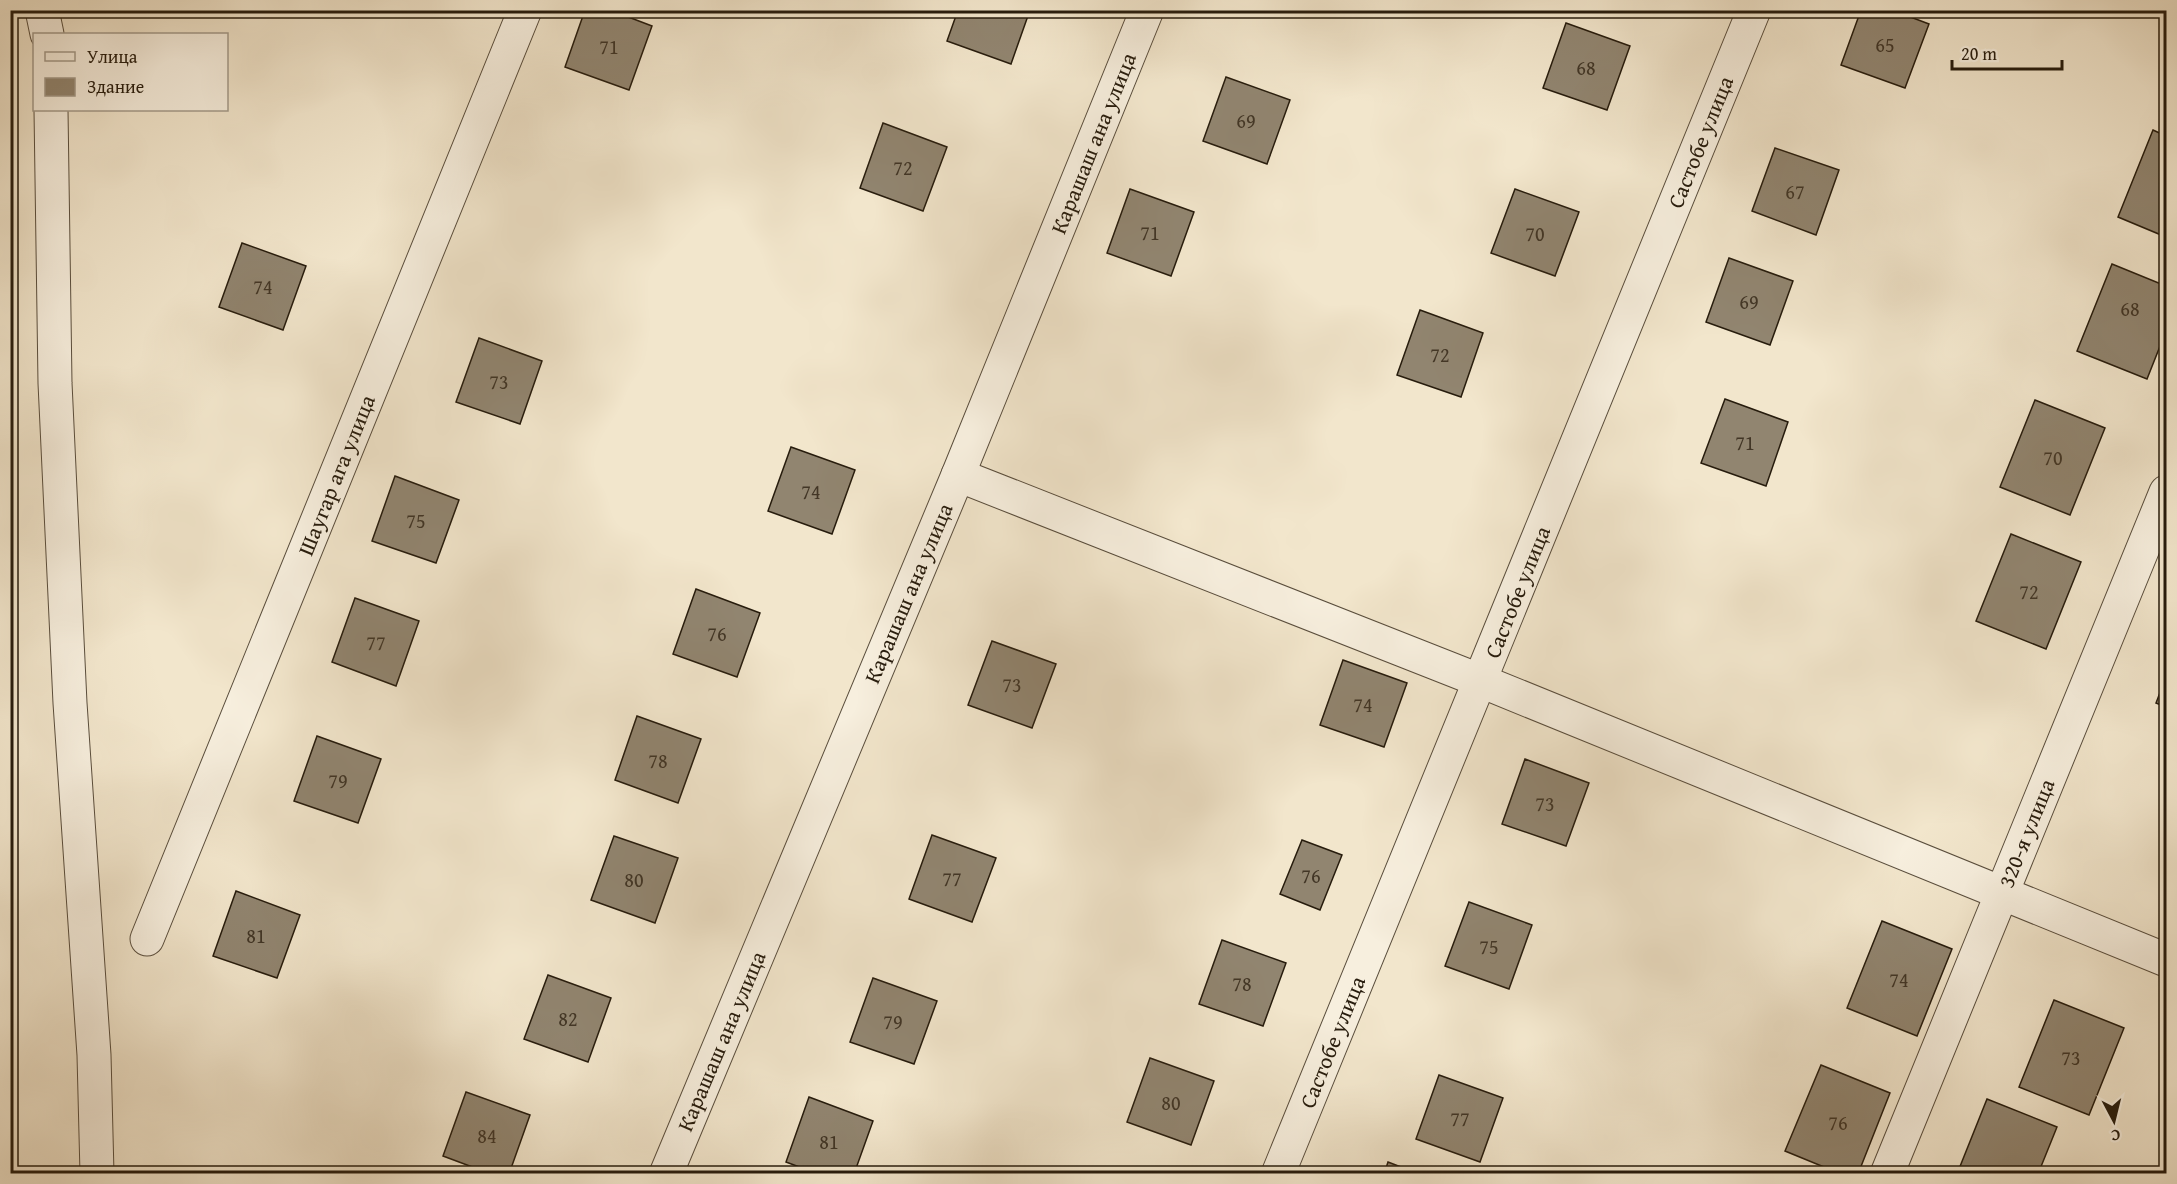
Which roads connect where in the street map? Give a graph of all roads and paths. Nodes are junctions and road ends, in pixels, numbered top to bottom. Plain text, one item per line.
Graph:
1 (42, 10) edge
2 (525, 10) edge
3 (1147, 10) edge
4 (1754, 10) edge
5 (46, 33) edge
6 (51, 111) edge
7 (958, 475) junction
8 (2166, 492) edge
9 (1481, 681) junction
10 (2002, 892) junction
11 (147, 939) dead end
12 (2166, 960) edge
13 (98, 1173) edge
14 (666, 1173) edge
15 (1278, 1173) edge
16 (1887, 1173) edge

1 - 5 street
2 - 11 street, Шаугар ага улица
3 - 7 street, Карашаш ана улица
4 - 9 street, Састобе улица
6 - 13 street
7 - 9 street
7 - 14 street, Карашаш ана улица
8 - 10 street, 320-я улица
9 - 10 street
9 - 15 street, Састобе улица
10 - 12 street
10 - 16 street, 320-я улица

